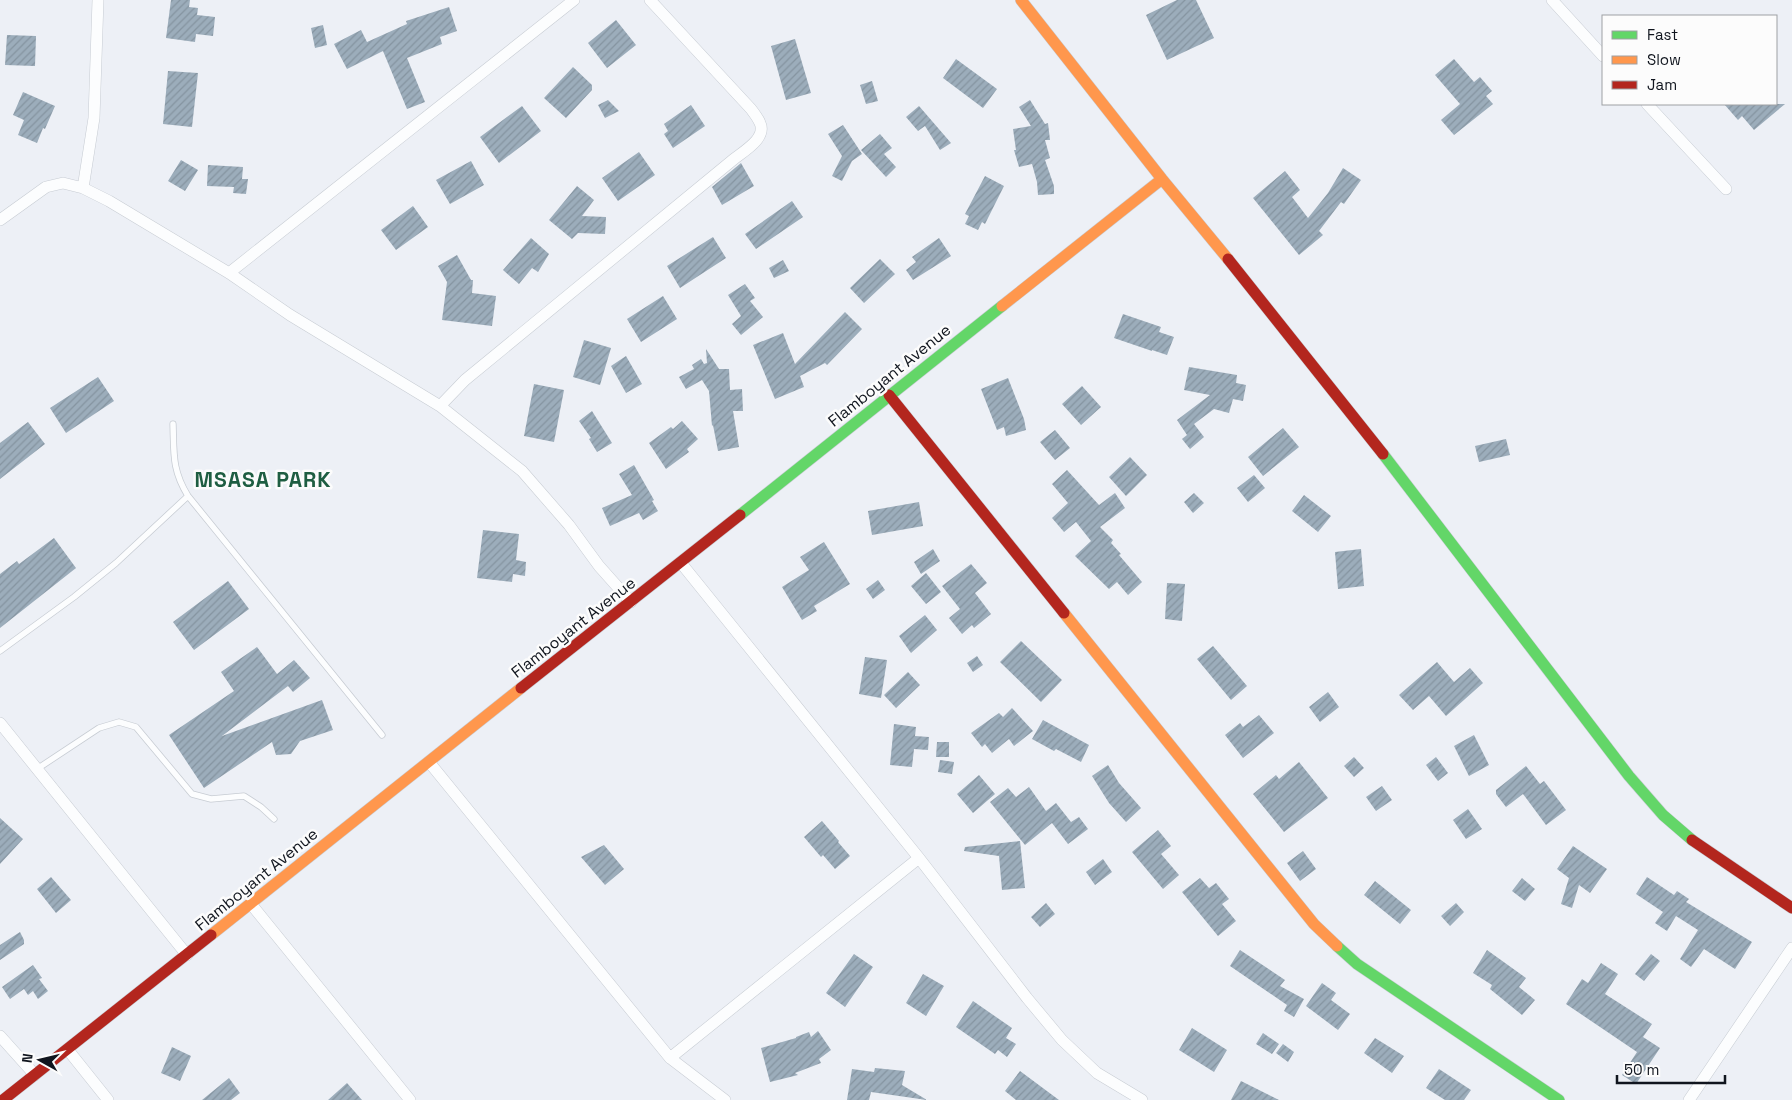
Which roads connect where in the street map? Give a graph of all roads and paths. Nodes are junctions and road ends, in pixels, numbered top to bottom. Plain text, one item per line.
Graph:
1 (98, 0) edge
2 (574, 0) edge
3 (650, 0) edge
4 (1021, 0) edge
5 (1552, 0) edge
6 (1602, 55) edge
7 (1648, 105) edge
8 (1162, 179) junction
9 (83, 188) junction
10 (1726, 190) dead end
11 (0, 220) edge
12 (229, 273) junction
13 (889, 395) junction
14 (440, 406) junction
15 (173, 424) dead end
16 (188, 496) junction
17 (681, 563) junction
18 (631, 602) junction
19 (0, 651) edge
20 (0, 723) edge
21 (382, 735) dead end
22 (429, 762) junction
23 (37, 769) junction
24 (274, 820) dead end
25 (919, 858) junction
26 (251, 904) junction
27 (1792, 908) edge
28 (1792, 948) edge
29 (187, 955) junction
30 (0, 1036) edge
31 (68, 1050) junction
32 (670, 1058) junction
33 (34, 1075) junction
34 (3, 1100) edge
35 (108, 1100) edge
36 (410, 1100) edge
37 (725, 1100) edge
38 (1142, 1100) edge
39 (1558, 1100) edge
40 (1689, 1100) edge

1 - 9 street
2 - 12 street
3 - 14 street
4 - 8 street
5 - 6 street
7 - 10 street
8 - 13 street, Flamboyant Avenue
8 - 27 street
9 - 11 street
9 - 12 street
12 - 14 street
13 - 17 street, Flamboyant Avenue
13 - 39 street
14 - 18 street
15 - 16 lane
16 - 19 lane
16 - 21 lane
17 - 18 street, Flamboyant Avenue
17 - 25 street
18 - 22 street, Flamboyant Avenue
20 - 23 street
22 - 26 street, Flamboyant Avenue
22 - 32 street
23 - 24 lane
23 - 29 street
25 - 32 street
25 - 38 street
26 - 29 street, Flamboyant Avenue
26 - 36 street
28 - 40 street
29 - 31 street, Flamboyant Avenue
30 - 33 street
31 - 33 street, Flamboyant Avenue
31 - 35 street
32 - 37 street
33 - 34 street, Flamboyant Avenue

